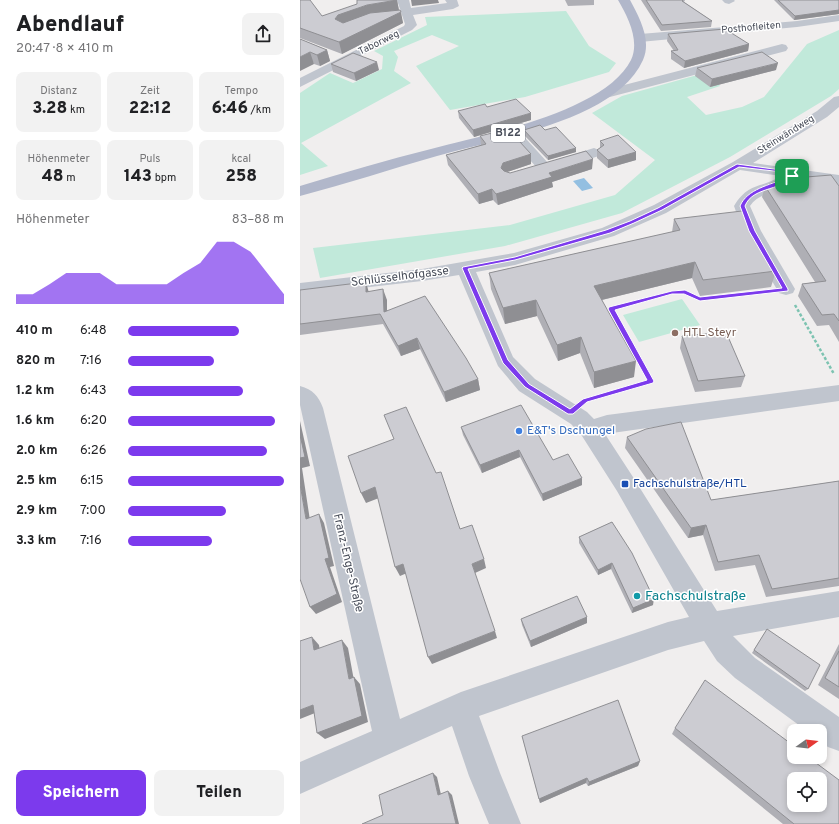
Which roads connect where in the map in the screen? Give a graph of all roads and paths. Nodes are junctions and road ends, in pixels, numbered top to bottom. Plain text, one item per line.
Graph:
1 (450, 0) edge
2 (624, 0) edge
3 (406, 9) edge
4 (395, 16) edge
5 (839, 18) edge
6 (640, 38) junction
7 (782, 48) dead end
8 (329, 54) edge
9 (344, 60) junction
10 (300, 83) edge
11 (606, 94) junction
12 (839, 100) edge
13 (512, 132) junction
14 (594, 153) dead end
15 (738, 165) junction
16 (793, 172) junction
17 (839, 180) edge
18 (300, 191) edge
19 (464, 268) junction
20 (300, 289) edge
21 (786, 289) junction
22 (837, 386) edge
23 (300, 394) edge
24 (570, 412) junction
25 (590, 430) junction
26 (839, 604) edge
27 (710, 626) junction
28 (461, 707) junction
29 (839, 736) edge
30 (389, 738) junction
31 (300, 778) edge
32 (505, 824) edge

1 - 3 street
2 - 6 main road, B122
3 - 4 street
3 - 9 street, Taborweg
5 - 6 street, Posthofleiten
6 - 11 main road, B122
7 - 11 street
8 - 9 street
9 - 10 street, Taborweg
11 - 13 main road, B122
12 - 15 street, Steinwändweg
13 - 14 street
13 - 18 main road, B122
15 - 16 street
15 - 19 street, Steinwändweg
16 - 17 street
16 - 21 street
19 - 20 street, Schlüsselhofgasse
19 - 24 street, Schlüsselhofgasse
21 - 22 path
21 - 24 path
22 - 25 street
23 - 30 street, Franz-Enge-Straße
24 - 25 street, Schlüsselhofgasse
25 - 27 street, Schlüsselhofgasse
26 - 27 street
27 - 28 street
27 - 29 street, Schlüsselhofgasse
28 - 30 street
28 - 32 street
30 - 31 street

